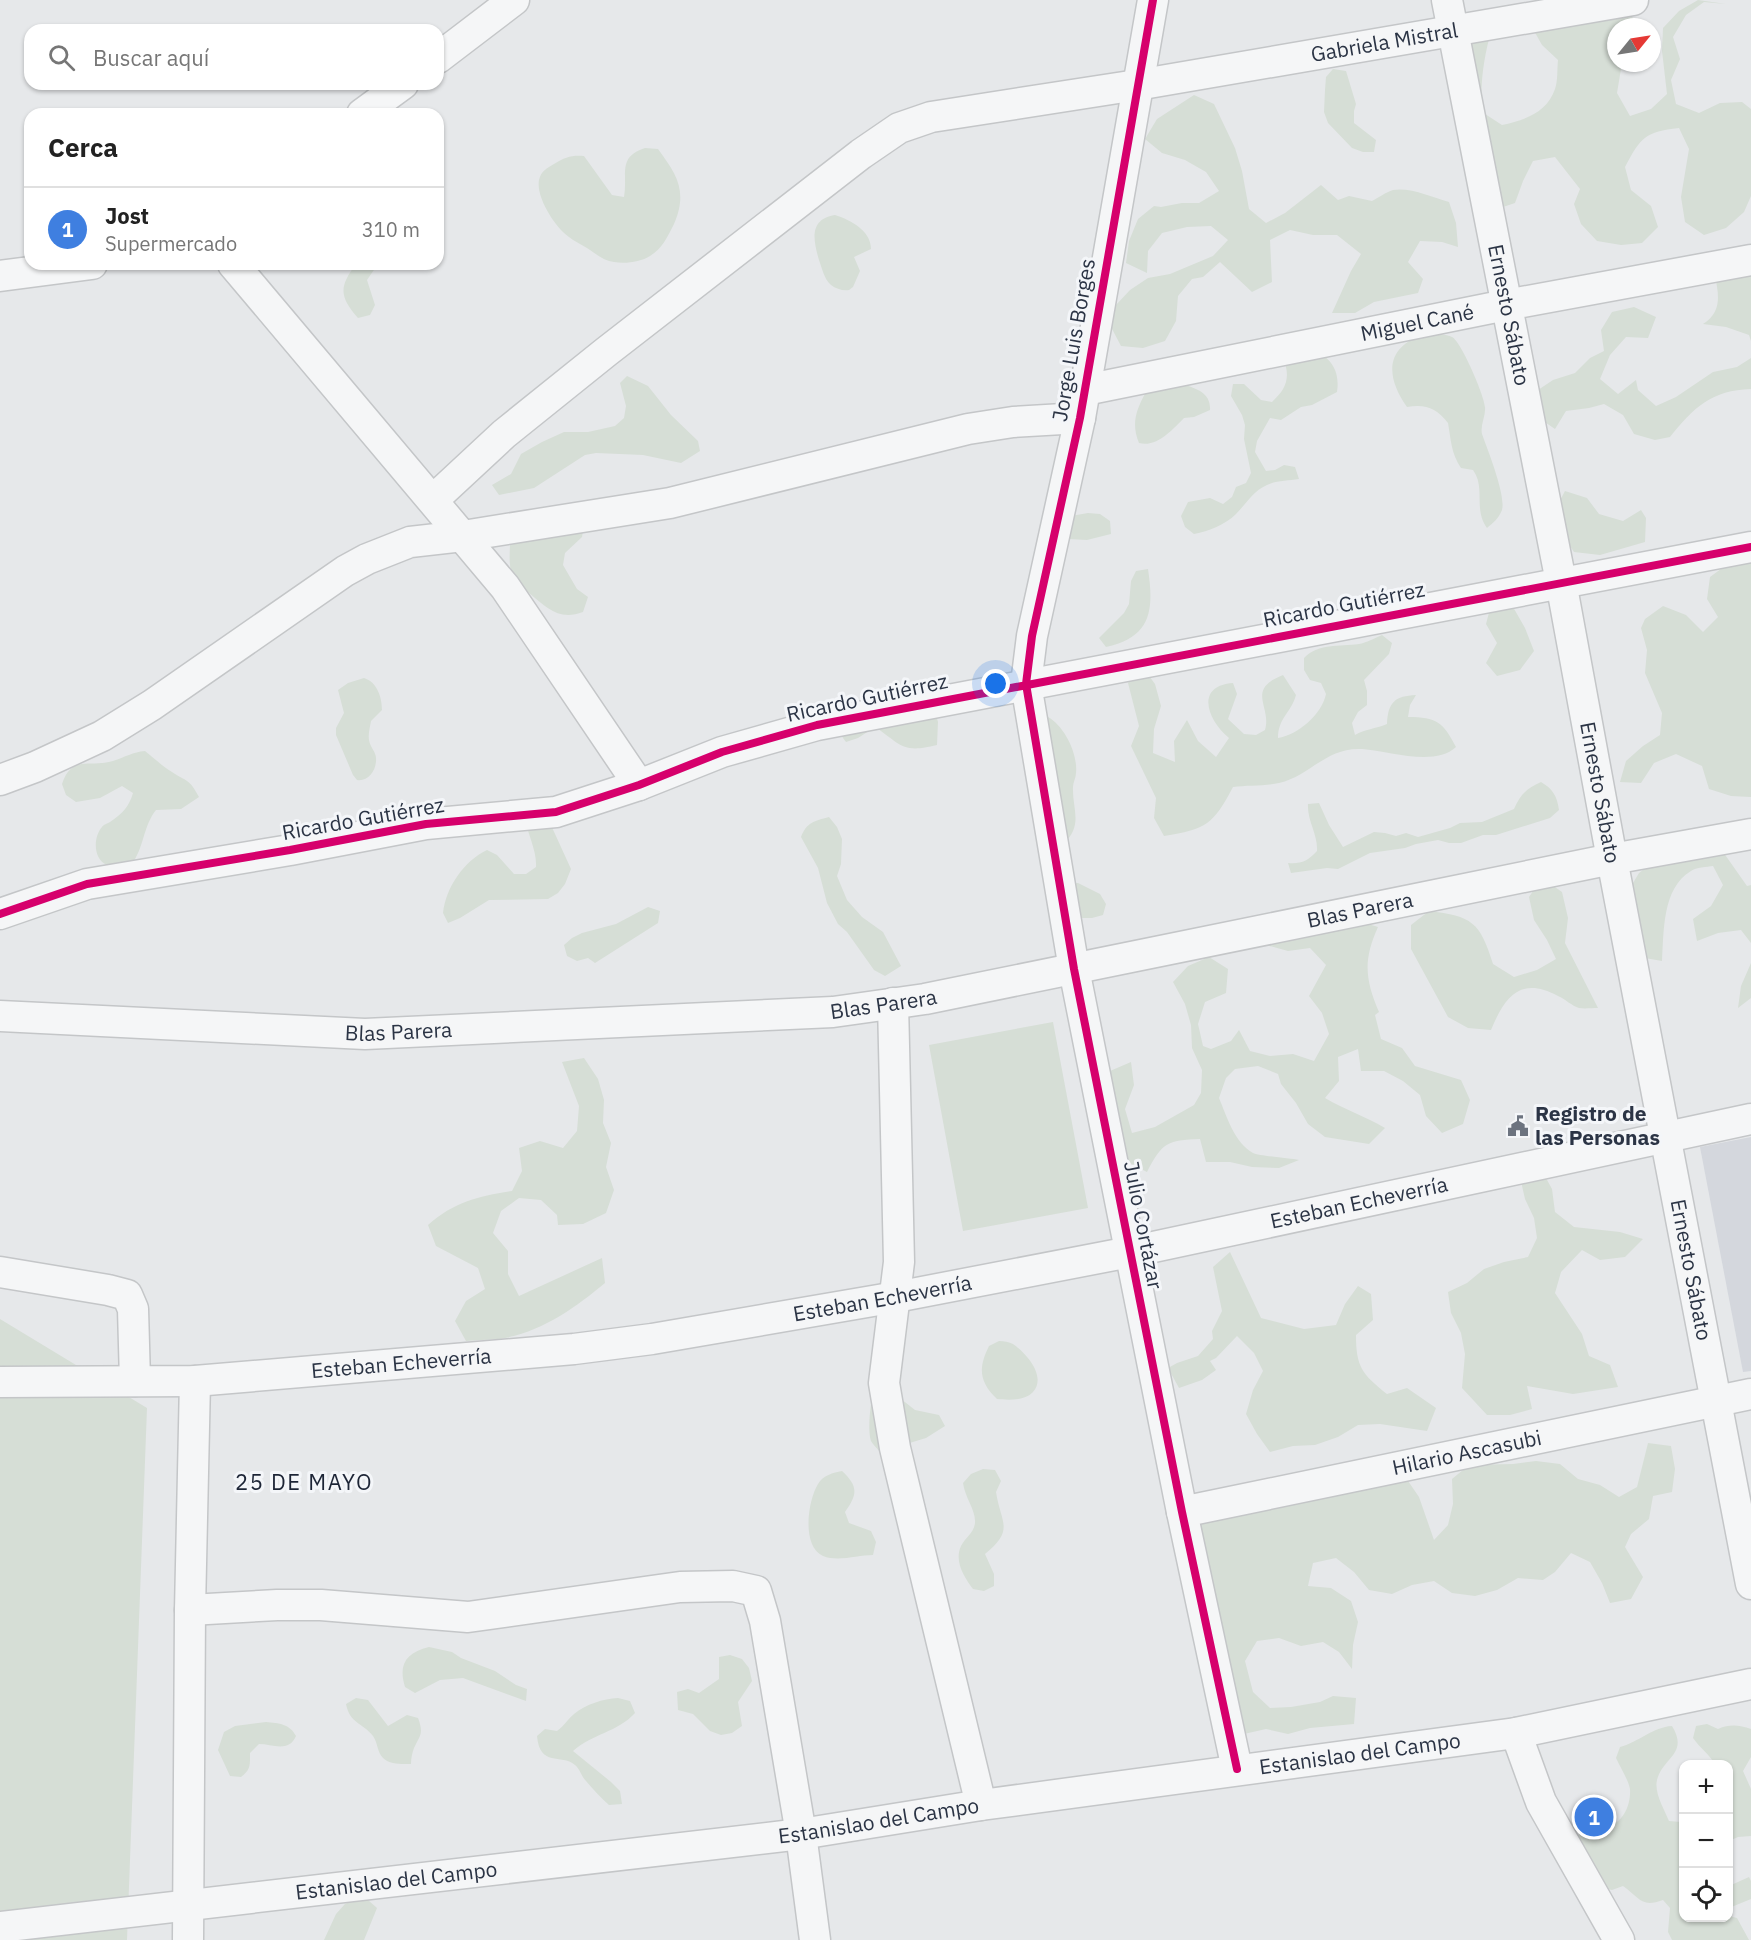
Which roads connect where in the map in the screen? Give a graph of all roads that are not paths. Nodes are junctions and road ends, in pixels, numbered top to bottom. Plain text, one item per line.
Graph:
1 (514, 0) edge
2 (1153, 0) edge
3 (1447, 0) edge
4 (1634, 0) edge
5 (1453, 30) junction
6 (444, 53) edge
7 (1137, 85) junction
8 (395, 90) edge
9 (370, 108) edge
10 (1751, 260) edge
11 (46, 270) edge
12 (238, 270) edge
13 (0, 276) edge
14 (1506, 305) junction
15 (1082, 404) junction
16 (433, 500) junction
17 (463, 536) junction
18 (1751, 547) edge
19 (1561, 582) junction
20 (1026, 684) junction
21 (0, 780) edge
22 (639, 786) junction
23 (1751, 834) edge
24 (1612, 859) junction
25 (0, 914) edge
26 (1074, 969) junction
27 (893, 1002) junction
28 (0, 1016) edge
29 (1751, 1119) edge
30 (1666, 1136) junction
31 (1130, 1252) junction
32 (0, 1272) edge
33 (896, 1297) junction
34 (135, 1381) junction
35 (195, 1381) junction
36 (0, 1382) edge
37 (1751, 1394) edge
38 (1717, 1401) junction
39 (1182, 1512) junction
40 (1751, 1584) edge
41 (190, 1610) junction
42 (1751, 1684) edge
43 (1516, 1733) junction
44 (1237, 1769) junction
45 (981, 1805) junction
46 (801, 1834) junction
47 (187, 1905) junction
48 (0, 1927) edge
49 (188, 1940) edge
50 (815, 1940) edge
51 (1619, 1940) edge

1 - 6 street
2 - 7 street, Jorge Luis Borges
3 - 5 street, Ernesto Sábato
4 - 5 street, Gabriela Mistral
5 - 7 street, Gabriela Mistral
5 - 14 street, Ernesto Sábato
7 - 15 street, Jorge Luis Borges
7 - 16 street, Gabriela Mistral
8 - 9 street
10 - 14 street, Miguel Cané
11 - 13 street
12 - 16 street
14 - 15 street, Miguel Cané
14 - 19 street, Ernesto Sábato
15 - 17 street, Miguel Cané
15 - 20 street, Jorge Luis Borges
16 - 17 street
17 - 21 street, Miguel Cané
17 - 22 street
18 - 19 street, Ricardo Gutiérrez
19 - 20 street, Ricardo Gutiérrez
19 - 24 street, Ernesto Sábato
20 - 22 street, Ricardo Gutiérrez
20 - 26 street, Julio Cortázar
22 - 25 street, Ricardo Gutiérrez
23 - 24 street, Blas Parera
24 - 26 street, Blas Parera
24 - 30 street, Ernesto Sábato
26 - 27 street, Blas Parera
26 - 31 street, Julio Cortázar
27 - 28 street, Blas Parera
27 - 33 street
29 - 30 street, Esteban Echeverría
30 - 31 street, Esteban Echeverría
30 - 38 street, Ernesto Sábato
31 - 33 street, Esteban Echeverría
31 - 39 street, Julio Cortázar
32 - 34 street
33 - 35 street, Esteban Echeverría
33 - 45 street
34 - 35 street, Esteban Echeverría
34 - 36 street, Esteban Echeverría
35 - 41 street
37 - 38 street, Hilario Ascasubi
38 - 39 street, Hilario Ascasubi
38 - 40 street, Ernesto Sábato
39 - 44 street, Julio Cortázar
41 - 46 street
41 - 47 street
42 - 43 street, Estanislao del Campo
43 - 44 street, Estanislao del Campo
43 - 51 street
44 - 45 street, Estanislao del Campo
45 - 46 street, Estanislao del Campo
46 - 47 street, Estanislao del Campo
46 - 50 street
47 - 48 street, Estanislao del Campo
47 - 49 street

